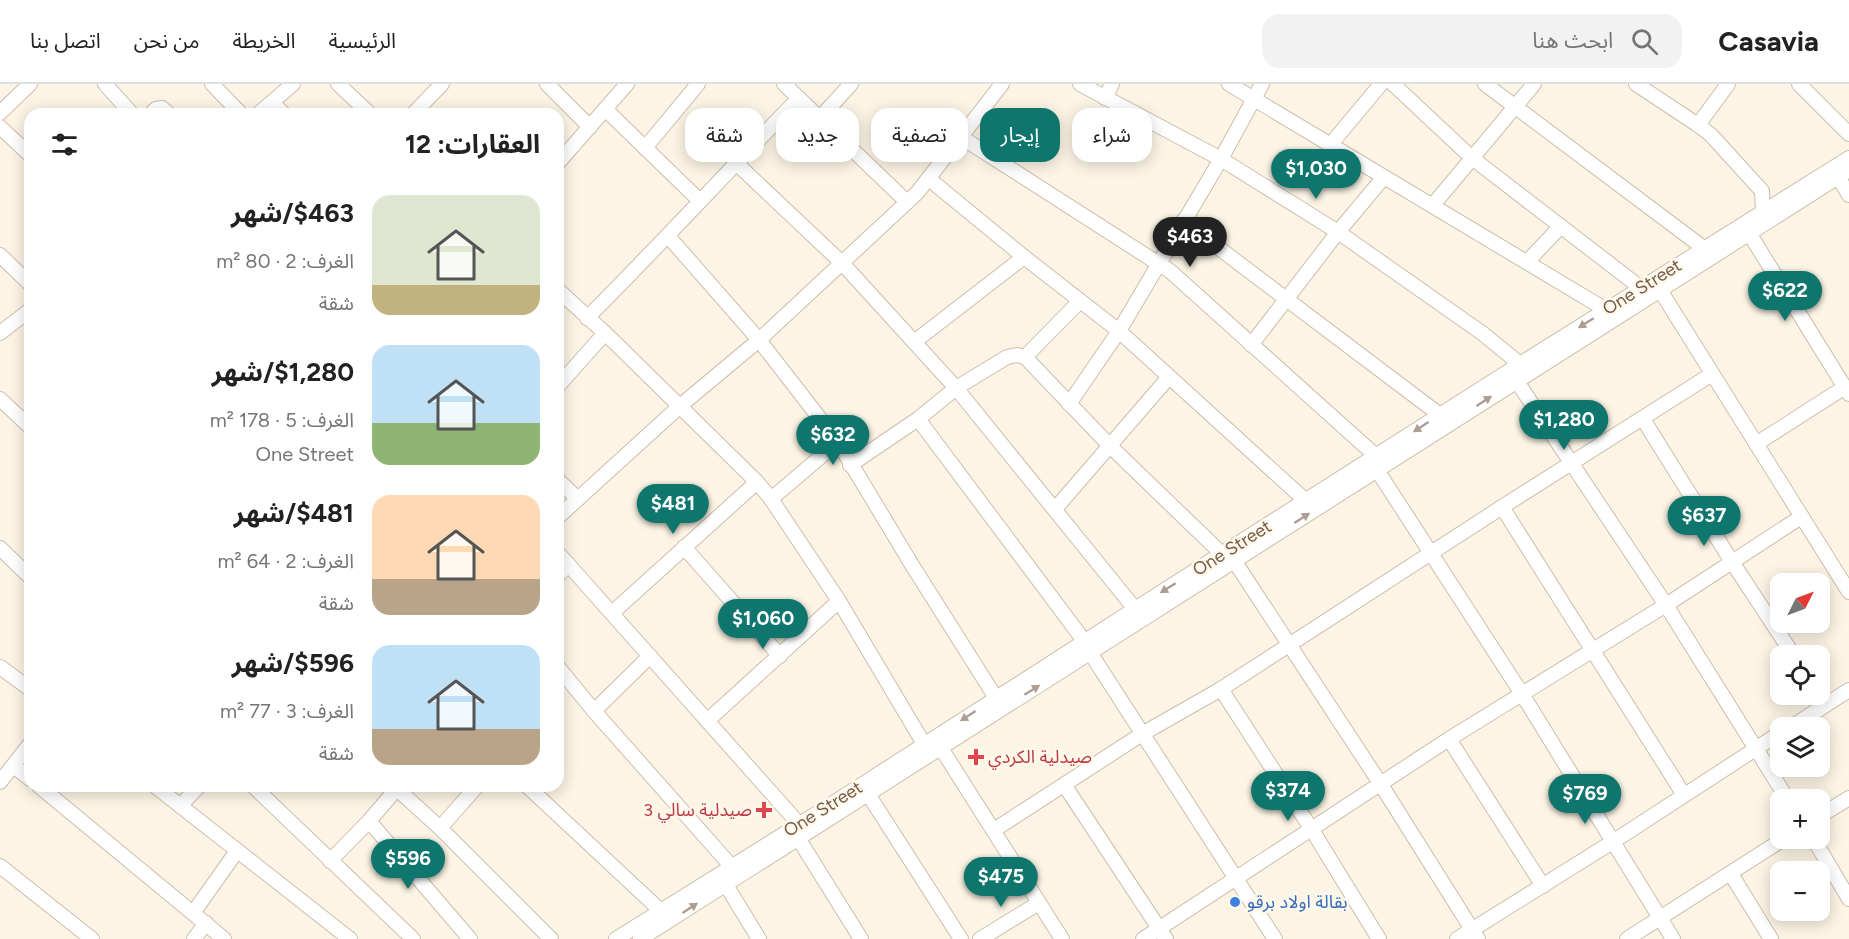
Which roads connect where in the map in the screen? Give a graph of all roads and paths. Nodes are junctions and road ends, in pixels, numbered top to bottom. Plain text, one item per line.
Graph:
1 (30, 84) edge
2 (105, 84) edge
3 (212, 84) edge
4 (293, 84) edge
5 (338, 84) edge
6 (442, 84) edge
7 (547, 84) edge
8 (627, 84) edge
9 (698, 84) edge
10 (784, 84) edge
11 (851, 84) edge
12 (1002, 84) edge
13 (1080, 84) edge
14 (1112, 84) edge
15 (1228, 84) edge
16 (1262, 84) edge
17 (1381, 84) edge
18 (1394, 84) edge
19 (1485, 84) edge
20 (1533, 84) edge
21 (1636, 84) edge
22 (1728, 84) edge
23 (1799, 84) edge
24 (799, 98) junction
25 (1105, 98) junction
26 (1253, 98) junction
27 (272, 103) junction
28 (1514, 107) junction
29 (127, 108) edge
30 (235, 108) edge
31 (266, 108) edge
32 (277, 108) edge
33 (364, 108) edge
34 (418, 108) edge
35 (810, 108) edge
36 (829, 108) edge
37 (605, 109) junction
38 (0, 113) edge
39 (1698, 124) junction
40 (0, 127) edge
41 (590, 127) junction
42 (968, 128) edge
43 (1849, 134) edge
44 (968, 141) edge
45 (1330, 144) junction
46 (645, 148) junction
47 (24, 149) edge
48 (564, 156) edge
49 (859, 156) edge
50 (1472, 158) junction
51 (1849, 158) edge
52 (1221, 159) junction
53 (942, 162) edge
54 (736, 163) junction
55 (1843, 173) edge
56 (1384, 177) junction
57 (929, 179) junction
58 (1849, 195) edge
59 (699, 201) junction
60 (907, 202) junction
61 (1433, 205) junction
62 (1765, 216) junction
63 (1183, 221) junction
64 (1561, 226) junction
65 (1746, 229) junction
66 (1338, 232) junction
67 (668, 236) junction
68 (1705, 249) junction
69 (0, 255) edge
70 (1024, 257) junction
71 (1527, 262) junction
72 (842, 263) junction
73 (1159, 263) junction
74 (24, 278) edge
75 (1641, 288) junction
76 (1660, 290) junction
77 (564, 296) edge
78 (1286, 298) junction
79 (1080, 301) junction
80 (1612, 313) junction
81 (24, 315) edge
82 (587, 318) junction
83 (1119, 331) junction
84 (0, 333) edge
85 (605, 333) junction
86 (759, 340) junction
87 (914, 342) junction
88 (1251, 345) junction
89 (1025, 357) junction
90 (1520, 364) junction
91 (1712, 374) junction
92 (1169, 377) junction
93 (564, 379) edge
94 (1516, 380) junction
95 (956, 388) junction
96 (1847, 390) edge
97 (0, 399) edge
98 (1069, 404) junction
99 (680, 406) junction
100 (1440, 415) junction
101 (918, 419) junction
102 (1643, 419) junction
103 (24, 421) edge
104 (838, 442) junction
105 (1756, 444) junction
106 (1110, 446) junction
107 (1377, 463) junction
108 (1573, 464) junction
109 (850, 465) junction
110 (757, 482) junction
111 (564, 485) edge
112 (578, 498) junction
113 (771, 499) junction
114 (1306, 501) junction
115 (1502, 507) junction
116 (1055, 509) junction
117 (564, 512) edge
118 (1801, 517) junction
119 (1246, 546) junction
120 (684, 547) junction
121 (0, 548) edge
122 (1222, 554) junction
123 (1432, 554) junction
124 (564, 560) edge
125 (1235, 561) junction
126 (1732, 562) junction
127 (568, 564) junction
128 (564, 569) edge
129 (24, 571) edge
130 (1848, 590) edge
131 (839, 601) junction
132 (1666, 605) junction
133 (1135, 609) junction
134 (612, 613) junction
135 (1290, 645) junction
136 (1787, 645) edge
137 (1088, 648) junction
138 (1592, 651) junction
139 (650, 656) junction
140 (780, 656) junction
141 (0, 667) edge
142 (564, 674) edge
143 (24, 685) edge
144 (1221, 689) junction
145 (1849, 690) edge
146 (1522, 694) junction
147 (1830, 697) edge
148 (996, 698) junction
149 (1816, 705) edge
150 (594, 711) junction
151 (1803, 717) edge
152 (707, 721) junction
153 (1142, 734) junction
154 (1449, 739) junction
155 (1770, 740) edge
156 (924, 744) junction
157 (941, 748) junction
158 (1756, 749) junction
159 (24, 752) edge
160 (14, 766) junction
161 (24, 774) edge
162 (881, 779) junction
163 (1, 781) edge
164 (1380, 783) junction
165 (1065, 786) junction
166 (1781, 789) edge
167 (46, 792) edge
168 (162, 792) edge
169 (193, 792) edge
170 (259, 792) edge
171 (393, 792) edge
172 (402, 792) edge
173 (472, 792) edge
174 (533, 792) edge
175 (868, 794) junction
176 (1684, 795) junction
177 (1849, 798) edge
178 (180, 806) junction
179 (1830, 810) edge
180 (369, 821) junction
181 (440, 828) junction
182 (994, 830) junction
183 (1312, 830) junction
184 (798, 831) junction
185 (1614, 841) junction
186 (1770, 848) edge
187 (1819, 849) edge
188 (237, 851) junction
189 (330, 861) junction
190 (0, 866) edge
191 (732, 867) junction
192 (1731, 874) junction
193 (1237, 879) junction
194 (726, 885) junction
195 (1543, 886) junction
196 (1849, 899) edge
197 (1039, 903) junction
198 (661, 911) junction
199 (193, 913) junction
200 (1661, 918) junction
201 (206, 923) junction
202 (1163, 934) edge
203 (657, 935) edge
204 (1475, 935) edge
205 (92, 939) edge
206 (194, 939) edge
207 (224, 939) edge
208 (350, 939) edge
209 (413, 939) edge
210 (471, 939) edge
211 (551, 939) edge
212 (616, 939) edge
213 (640, 939) edge
214 (759, 939) edge
215 (861, 939) edge
216 (961, 939) edge
217 (980, 939) edge
218 (1062, 939) edge
219 (1143, 939) edge
220 (1275, 939) edge
221 (1380, 939) edge
222 (1457, 939) edge
223 (1627, 939) edge
224 (1673, 939) edge
225 (1771, 939) edge

1 - 38 street
2 - 29 street
3 - 30 street
4 - 27 street
5 - 33 street
6 - 34 street
7 - 41 street
8 - 37 street
9 - 46 street
10 - 24 street
11 - 36 street
12 - 42 street
13 - 25 street
14 - 25 street
15 - 26 street
16 - 26 street
17 - 45 street
18 - 50 street
19 - 28 street
20 - 28 street
21 - 39 street
22 - 39 street
23 - 43 street
24 - 35 street
24 - 54 street
25 - 52 street
26 - 45 street
26 - 52 street
27 - 31 street
27 - 32 street
28 - 50 street
28 - 68 street
37 - 41 street
37 - 46 street
39 - 62 street
40 - 47 street
41 - 48 street
44 - 73 street
45 - 56 street
46 - 59 street
49 - 60 street
50 - 61 street
50 - 64 street
51 - 62 street, One Street
52 - 63 street
52 - 66 street
53 - 57 street
54 - 59 street
54 - 72 street
55 - 58 street
55 - 62 street, One Street
56 - 61 street
56 - 66 street
57 - 60 street
57 - 70 street
59 - 67 street
60 - 72 street
61 - 71 street
62 - 65 street, One Street
63 - 73 street
63 - 78 street
64 - 71 street
64 - 75 street
65 - 68 street, One Street
65 - 76 street, One Street
65 - 96 street
66 - 78 street
66 - 90 street
67 - 82 street
67 - 86 street
68 - 75 street, One Street
69 - 74 street
70 - 79 street
70 - 87 street
71 - 80 street
72 - 86 street
72 - 87 street
73 - 83 street
73 - 88 street
75 - 80 street, One Street
76 - 80 street, One Street
76 - 91 street
77 - 82 street
78 - 88 street
78 - 100 street
79 - 83 street
79 - 89 street
80 -> 90 street, One Street
80 - 94 street, One Street
81 - 84 street
82 - 85 street
83 - 92 street
83 - 98 street
85 - 93 street
85 - 99 street
86 - 99 street
86 - 104 street
87 - 95 street
88 - 107 street
89 - 95 street
89 - 98 street
90 - 100 street, One Street
91 - 102 street
91 - 105 street
92 - 106 street
92 - 114 street
107 -> 94 street, One Street
94 - 108 street
95 - 101 street
95 - 116 street
96 - 105 street
97 - 103 street
98 - 106 street
99 - 110 street
99 - 112 street
100 -> 107 street, One Street
101 - 109 street
101 - 137 street
102 - 108 street
102 - 126 street
104 - 109 street
104 - 113 street
105 - 118 street
106 - 116 street
106 - 122 street
107 - 114 street, One Street
119 -> 107 street, One Street
107 - 123 street
108 - 115 street
108 - 132 street
109 - 148 street
110 - 113 street
110 - 120 street
111 - 112 street
112 - 117 street
113 - 131 street
114 - 119 street, One Street
115 - 123 street
115 - 138 street
116 - 133 street
118 - 126 street
118 - 130 street
119 - 122 street, One Street
119 - 125 street, One Street
120 - 134 street
120 - 140 street
121 - 129 street
122 -> 133 street, One Street
123 - 135 street
123 - 146 street
124 - 127 street
125 - 135 street
125 - 137 street, One Street
126 - 132 street
126 - 136 street
127 - 128 street
127 - 134 street
131 - 140 street
131 - 156 street
132 - 138 street
132 - 158 street
133 - 137 street, One Street
134 - 139 street
135 - 144 street
135 - 164 street
137 - 148 street, One Street
137 - 153 street
157 -> 137 street, One Street
138 - 146 street
138 - 176 street
139 - 150 street
139 - 152 street
140 - 152 street
141 - 143 street
142 - 150 street
144 - 153 street
144 - 183 street
145 - 147 street
146 - 154 street
146 - 185 street
148 -> 156 street, One Street
149 - 151 street
150 - 191 street
152 - 184 street
153 - 165 street
153 - 193 street
154 - 164 street
154 - 195 street
155 - 158 street
156 - 162 street, One Street
157 - 162 street, One Street
157 - 182 street
158 - 166 street
158 - 176 street
159 - 160 street
160 - 161 street
160 - 163 street
162 - 175 street, One Street
162 - 184 street, One Street
164 - 183 street
164 - 204 street
165 - 182 street
165 - 202 street
167 - 199 street
168 - 178 street
169 - 178 street
170 - 189 street
171 - 180 street
172 - 181 street
173 - 181 street
174 - 198 street
175 - 184 street, One Street
175 - 216 street
176 - 185 street
177 - 179 street
178 - 188 street
180 - 189 street
180 - 210 street
181 - 211 street
182 - 197 street
183 - 193 street
183 - 221 street
184 - 191 street, One Street
184 - 194 street, One Street
184 - 215 street
185 - 195 street
185 - 200 street
186 - 192 street
187 - 196 street
188 - 199 street
188 - 208 street
189 - 209 street
190 - 205 street
191 - 198 street, One Street
192 - 200 street
192 - 225 street
193 - 202 street
193 - 220 street
203 -> 194 street, One Street
194 - 214 street
195 - 204 street
197 - 217 street
197 - 218 street
198 - 212 street, One Street
199 - 201 street
200 - 223 street
200 - 224 street
201 - 206 street
201 - 207 street
202 - 219 street
203 - 213 street, One Street
204 - 222 street

